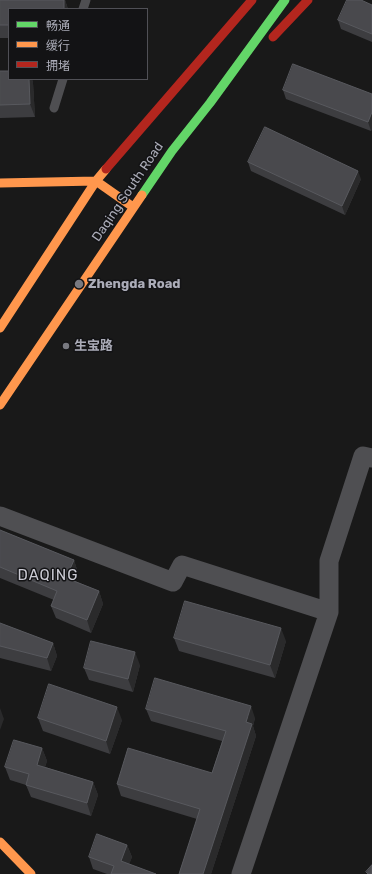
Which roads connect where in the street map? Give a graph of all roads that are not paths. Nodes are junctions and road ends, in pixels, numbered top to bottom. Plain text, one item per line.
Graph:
1 (252, 0) edge
2 (286, 0) edge
3 (308, 0) edge
4 (63, 80) edge
5 (210, 103) junction
6 (54, 108) dead end
7 (96, 181) junction
8 (0, 183) edge
9 (133, 207) junction
10 (0, 328) edge
11 (0, 405) edge
12 (372, 458) edge
13 (0, 516) edge
14 (329, 612) junction
15 (0, 842) edge
16 (31, 874) edge
17 (241, 874) edge

1 - 7 main road, Daqing South Road
2 - 5 main road, Daqing South Road
3 - 5 main road
4 - 6 lane
5 - 9 main road, Daqing South Road
7 - 8 main road
7 - 9 main road
7 - 10 main road, Daqing South Road
9 - 11 main road, Daqing South Road
12 - 14 street
13 - 14 street
14 - 17 street
15 - 16 main road

